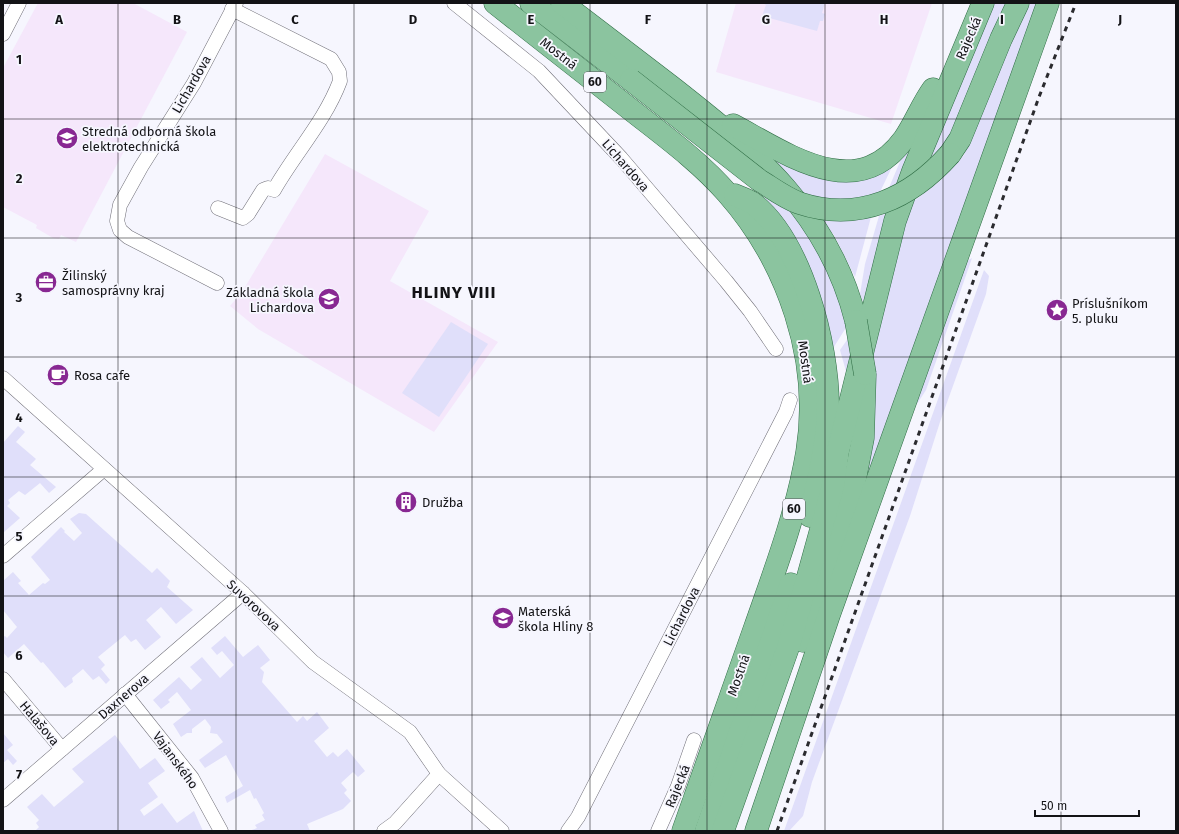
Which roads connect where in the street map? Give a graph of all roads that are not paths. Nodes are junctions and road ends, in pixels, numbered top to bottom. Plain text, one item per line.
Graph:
1 (19, 3) edge
2 (454, 3) edge
3 (494, 3) edge
4 (531, 3) edge
5 (562, 3) edge
6 (983, 3) edge
7 (1018, 3) edge
8 (1048, 3) edge
9 (234, 6) edge
10 (3, 34) edge
11 (953, 73) junction
12 (692, 103) junction
13 (726, 192) junction
14 (218, 208) dead end
15 (218, 283) dead end
16 (776, 349) dead end
17 (3, 378) edge
18 (790, 400) dead end
19 (838, 451) junction
20 (104, 469) junction
21 (804, 544) junction
22 (852, 552) junction
23 (3, 556) edge
24 (243, 593) junction
25 (815, 609) junction
26 (3, 679) edge
27 (809, 679) junction
28 (125, 694) junction
29 (694, 740) dead end
30 (62, 749) junction
31 (439, 774) junction
32 (3, 800) edge
33 (221, 831) edge
34 (384, 831) edge
35 (502, 831) edge
36 (568, 831) edge
37 (658, 831) edge
38 (683, 831) edge
39 (706, 831) edge
40 (722, 831) edge
41 (737, 831) edge
42 (756, 831) edge

1 - 10 street
2 - 16 street, Lichardova
3 - 13 main road, Mostná / 60
4 - 7 main road, bridge
5 - 12 main road
6 - 11 main road, Rajecká
8 - 22 main road
9 - 14 street, Lichardova
9 - 15 street, Lichardova
11 - 12 main road
11 - 19 main road, Rajecká
12 - 25 main road, bridge
13 - 21 main road
13 - 38 main road, Mostná / 60
17 - 20 street, Suvorovova
18 - 36 street, Lichardova
19 - 21 main road
19 - 40 main road
20 - 23 street
20 - 24 street, Suvorovova
21 - 39 main road
22 - 25 main road
22 - 27 main road
24 - 28 street, Daxnerova
24 - 31 street, Suvorovova
25 - 27 main road
25 - 41 main road
26 - 30 street, Halašova
27 - 42 main road
28 - 30 street, Daxnerova
28 - 33 street, Vajanského
29 - 37 street, Rajecká
30 - 32 street, Daxnerova
31 - 34 street
31 - 35 street, Suvorovova

